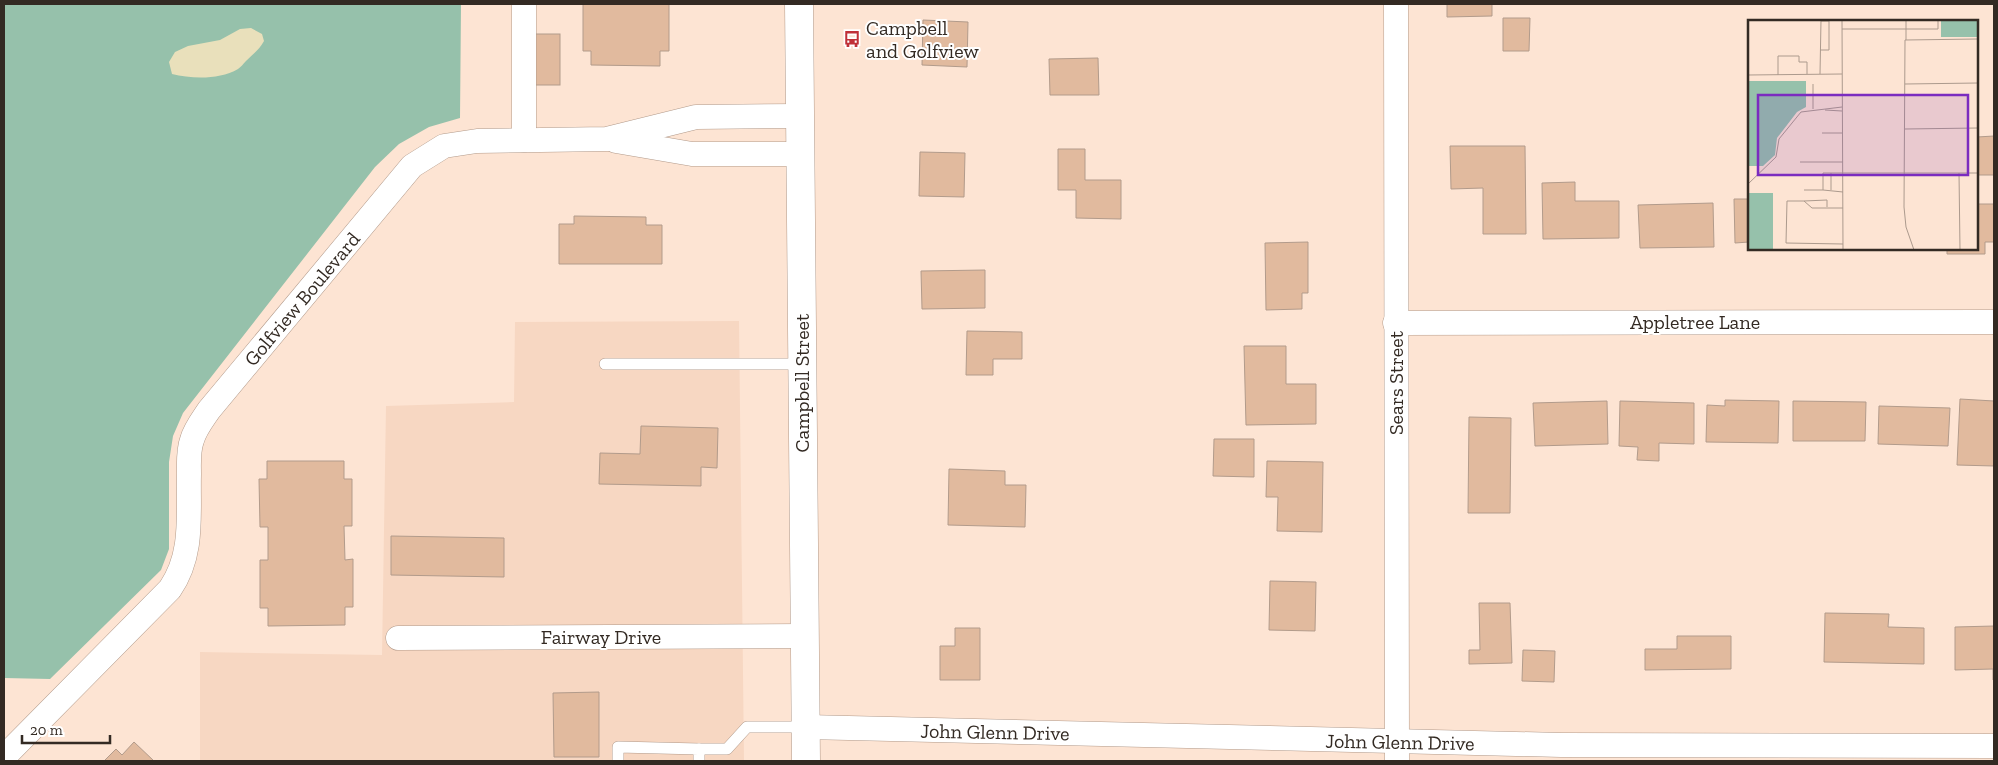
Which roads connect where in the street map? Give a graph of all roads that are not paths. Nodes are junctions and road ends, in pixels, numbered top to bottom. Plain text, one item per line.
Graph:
1 (524, 4) edge
2 (799, 4) edge
3 (1396, 4) edge
4 (800, 116) junction
5 (607, 139) junction
6 (524, 140) junction
7 (801, 154) junction
8 (1994, 322) edge
9 (1395, 323) junction
10 (606, 364) dead end
11 (803, 364) junction
12 (804, 636) junction
13 (398, 638) dead end
14 (806, 727) junction
15 (1994, 746) edge
16 (699, 749) junction
17 (1397, 752) edge
18 (1915, 754) edge
19 (4, 757) edge
20 (618, 761) edge
21 (699, 761) edge
22 (806, 761) edge

1 - 6 street
2 - 4 main road, Campbell Street
3 - 9 street, Sears Street
4 - 5 street, Golfview Boulevard
4 - 7 main road, Campbell Street
5 - 6 street, Golfview Boulevard
5 - 7 street
6 - 19 street, Golfview Boulevard
7 - 11 main road, Campbell Street
8 - 9 street, Appletree Lane
9 - 17 street, Sears Street
10 - 11 lane
11 - 12 main road, Campbell Street
12 - 13 street, Fairway Drive
12 - 14 main road, Campbell Street
14 - 16 lane
14 - 17 street, John Glenn Drive
14 - 22 main road, Campbell Street
15 - 18 street, John Glenn Drive
16 - 20 lane
16 - 21 lane
17 - 18 street, John Glenn Drive

